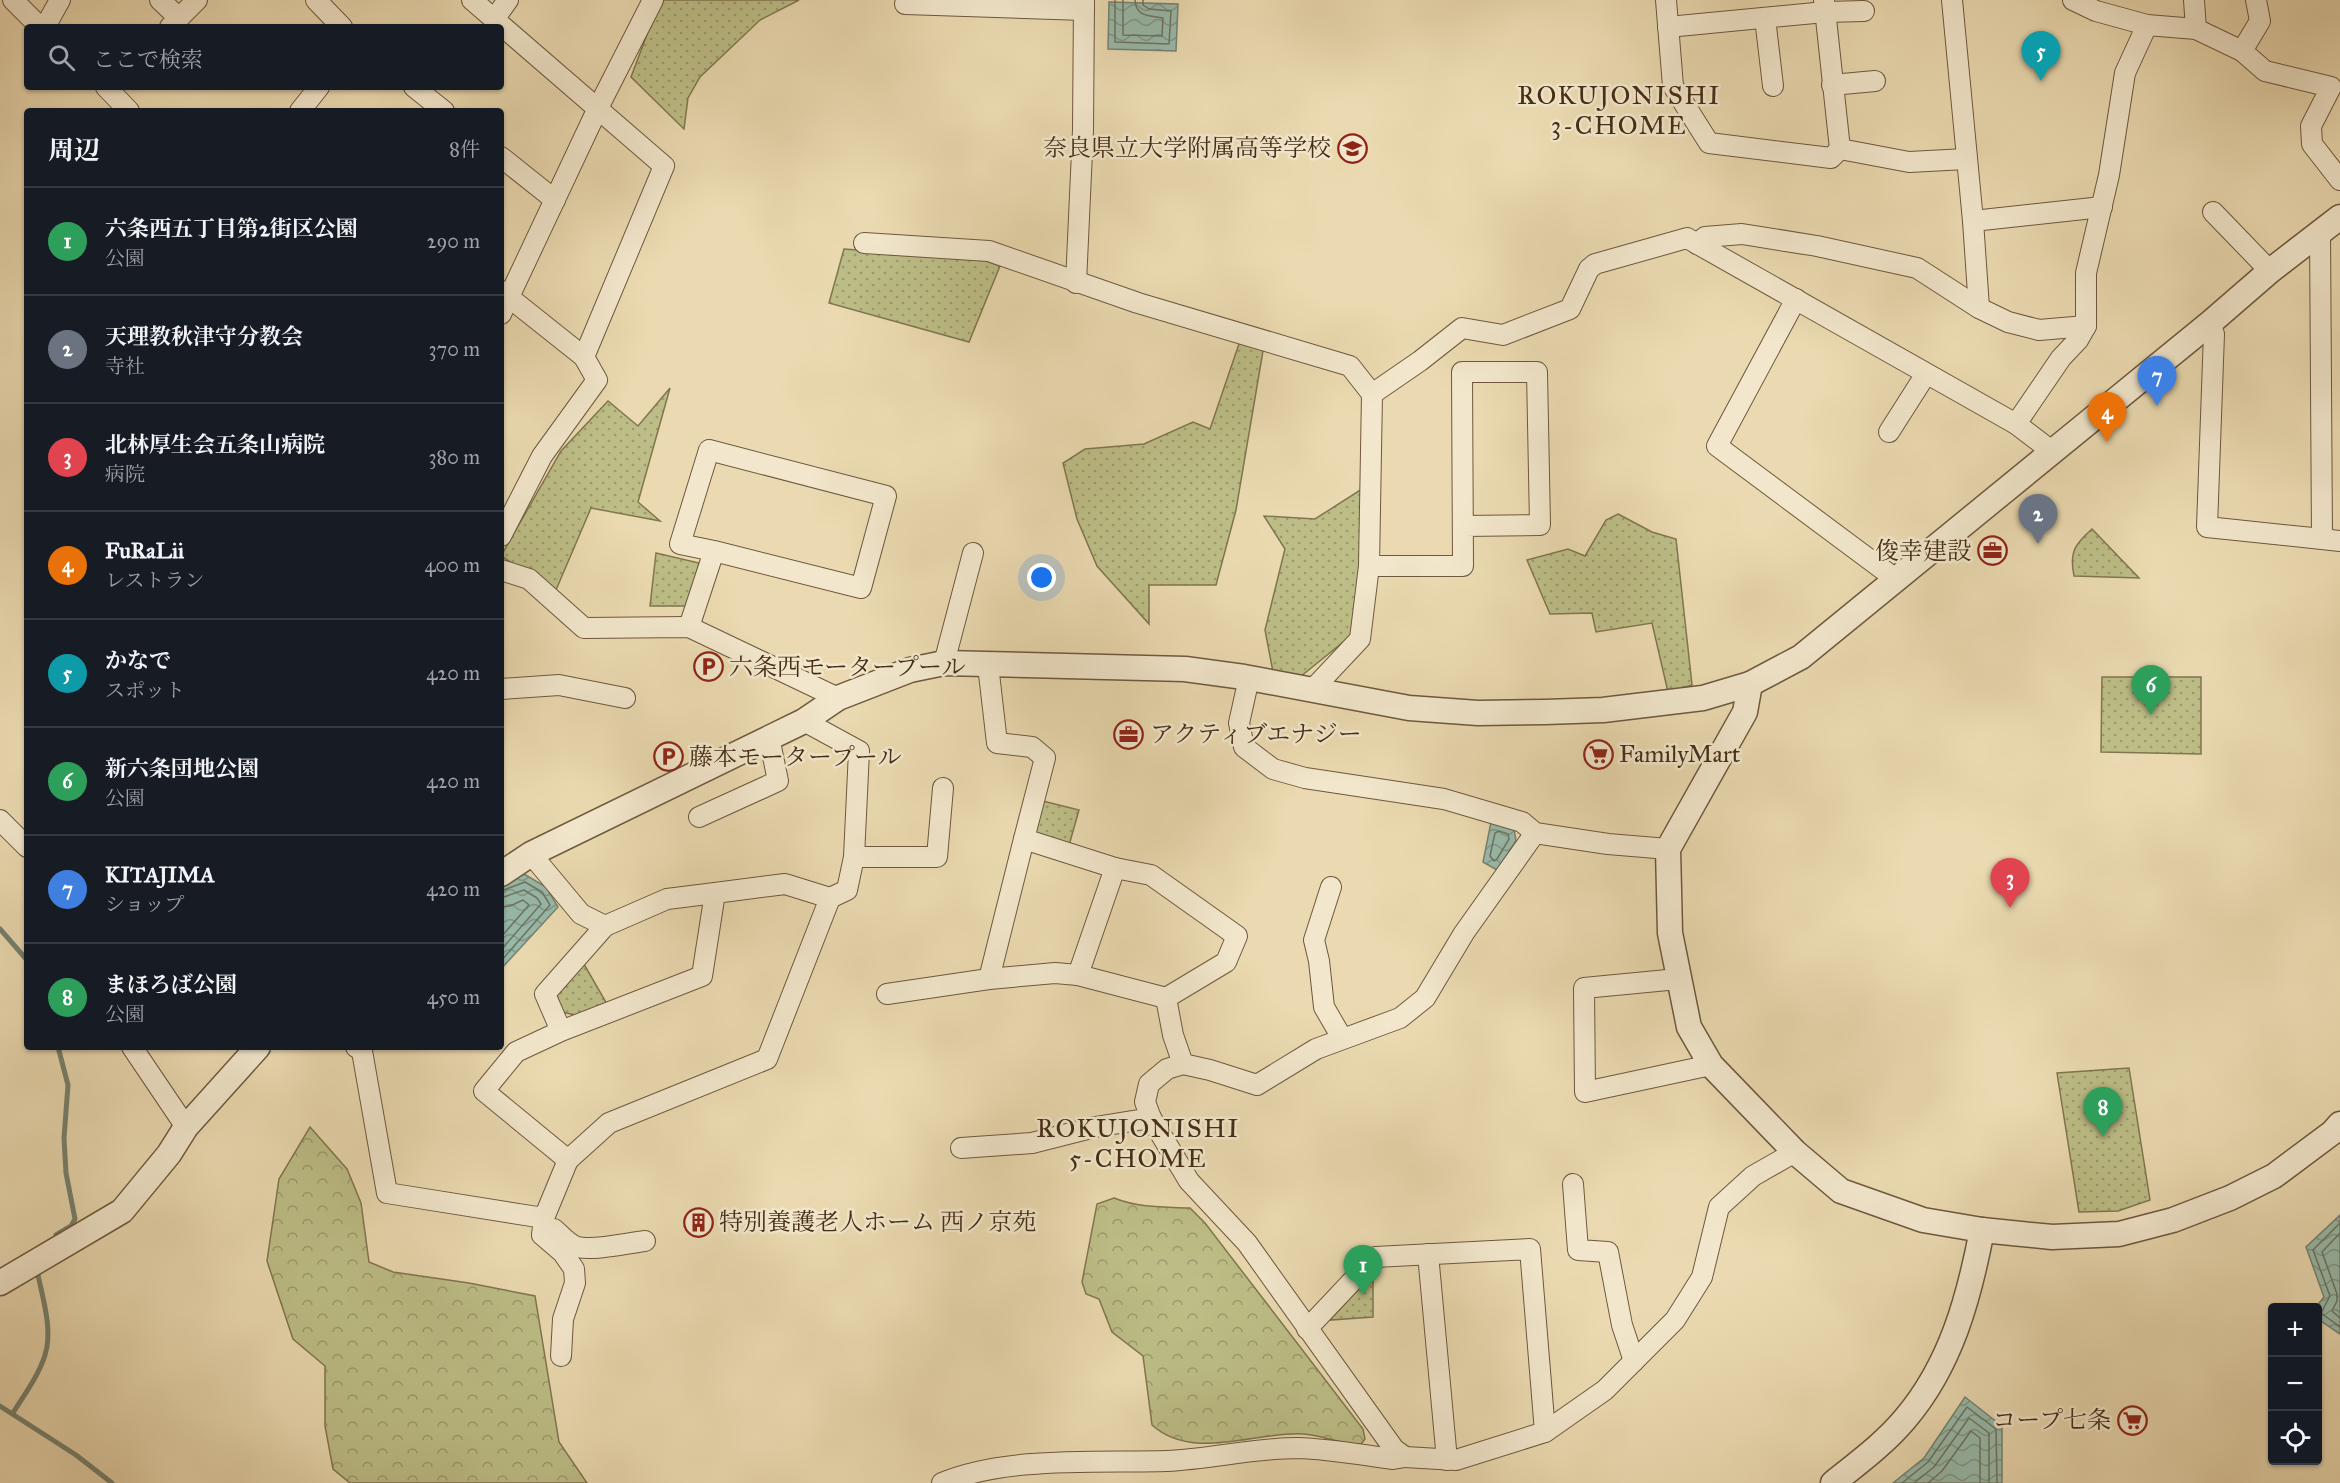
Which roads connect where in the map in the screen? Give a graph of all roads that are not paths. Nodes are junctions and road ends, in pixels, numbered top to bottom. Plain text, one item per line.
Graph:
1 (13, 0) edge
2 (60, 0) edge
3 (160, 0) edge
4 (197, 0) edge
5 (316, 0) edge
6 (472, 0) edge
7 (508, 0) edge
8 (653, 0) edge
9 (1666, 0) edge
10 (1953, 0) edge
11 (2073, 0) edge
12 (2194, 0) edge
13 (2256, 0) edge
14 (906, 4) dead end
15 (1084, 5) edge
16 (1825, 6) edge
17 (1864, 11) dead end
18 (495, 18) junction
19 (1765, 18) junction
20 (175, 22) edge
21 (37, 24) edge
22 (47, 24) edge
23 (339, 24) edge
24 (502, 24) edge
25 (2147, 25) junction
26 (504, 26) edge
27 (1668, 27) junction
28 (2196, 29) junction
29 (2242, 51) junction
30 (1875, 81) dead end
31 (1832, 85) junction
32 (1773, 86) dead end
33 (2335, 88) edge
34 (110, 90) edge
35 (318, 90) edge
36 (418, 90) edge
37 (126, 108) edge
38 (302, 108) edge
39 (440, 108) edge
40 (598, 108) junction
41 (1840, 149) junction
42 (504, 159) edge
43 (1966, 159) junction
44 (2340, 180) edge
45 (555, 200) junction
46 (2102, 207) junction
47 (2214, 212) dead end
48 (2340, 217) edge
49 (1973, 221) junction
50 (2320, 231) junction
51 (864, 243) dead end
52 (1697, 244) junction
53 (2270, 271) junction
54 (1076, 283) junction
55 (1796, 299) junction
56 (504, 301) edge
57 (1979, 308) junction
58 (2210, 323) junction
59 (2086, 326) junction
60 (584, 357) junction
61 (1926, 374) junction
62 (1372, 394) junction
63 (2016, 424) junction
64 (1890, 432) dead end
65 (2053, 452) junction
66 (1462, 526) junction
67 (504, 530) edge
68 (2331, 540) edge
69 (714, 551) junction
70 (973, 553) dead end
71 (1369, 566) junction
72 (504, 571) edge
73 (1897, 580) junction
74 (689, 627) junction
75 (944, 663) junction
76 (988, 665) junction
77 (1244, 676) junction
78 (1750, 684) junction
79 (504, 689) edge
80 (1313, 689) junction
81 (625, 698) dead end
82 (838, 698) junction
83 (804, 721) junction
84 (769, 737) junction
85 (943, 788) dead end
86 (699, 817) dead end
87 (0, 820) edge
88 (1534, 833) junction
89 (1024, 839) junction
90 (24, 844) edge
91 (1668, 849) junction
92 (531, 854) junction
93 (854, 857) junction
94 (1115, 868) junction
95 (504, 872) edge
96 (1330, 887) dead end
97 (716, 893) junction
98 (830, 898) junction
99 (605, 926) junction
100 (1078, 975) junction
101 (1678, 978) junction
102 (988, 979) junction
103 (887, 994) dead end
104 (1166, 998) junction
105 (561, 1031) junction
106 (1342, 1038) junction
107 (134, 1050) edge
108 (255, 1050) edge
109 (360, 1050) edge
110 (1183, 1064) junction
111 (1711, 1065) junction
112 (1151, 1118) junction
113 (2340, 1124) edge
114 (186, 1127) junction
115 (961, 1148) dead end
116 (1795, 1152) junction
117 (568, 1160) junction
118 (1573, 1184) dead end
119 (544, 1218) junction
120 (1982, 1230) junction
121 (645, 1241) dead end
122 (1428, 1254) junction
123 (0, 1283) edge
124 (1307, 1329) junction
125 (561, 1356) dead end
126 (1634, 1361) junction
127 (1545, 1432) junction
128 (1405, 1457) junction
129 (1447, 1460) junction
130 (942, 1483) edge
131 (1833, 1483) edge

1 - 21 street
2 - 22 street
3 - 20 street
4 - 20 street
5 - 23 street
6 - 18 street
7 - 18 street
8 - 40 street
9 - 27 street
10 - 43 street
11 - 25 street
12 - 28 street
13 - 29 street
14 - 15 street
15 - 54 street
16 - 17 street
16 - 19 street
16 - 31 street
18 - 24 street
19 - 27 street
19 - 32 street
25 - 28 street
25 - 46 street
26 - 40 street
27 - 41 street
28 - 29 street
29 - 33 street
30 - 31 street
31 - 41 street
33 - 44 street
34 - 37 street
35 - 38 street
36 - 39 street
40 - 45 street
40 - 60 street
41 - 43 street
42 - 45 street
43 - 49 street
45 - 56 street
46 - 49 street
46 - 59 street
47 - 53 street
48 - 50 street
49 - 57 street
50 - 53 street
50 - 68 street
51 - 54 street
52 - 55 street
52 - 57 street
52 - 62 street
53 - 58 street
54 - 62 street
55 - 61 street
55 - 73 street
56 - 60 street
57 - 59 street
58 - 65 street
58 - 68 street
59 - 63 street
60 - 67 street
61 - 63 street
61 - 64 street
62 - 71 street
63 - 65 street
65 - 73 street
66 - 66 street
66 - 71 street
69 - 69 street
69 - 74 street
70 - 75 street
71 - 80 street
72 - 74 street
73 - 78 street
74 - 82 street
75 - 76 street
75 - 82 street
76 - 77 street
76 - 89 street
77 - 80 street
77 - 88 street
78 - 80 street
78 - 91 street
79 - 81 street
82 - 83 street
83 - 84 street
83 - 93 street
84 - 86 street
84 - 92 street
85 - 93 street
87 - 90 street
88 - 91 street
88 - 106 street
89 - 94 street
89 - 102 street
91 - 101 street
92 - 95 street
92 - 99 street
93 - 98 street
94 - 100 street
94 - 104 street
96 - 106 street
97 - 98 street
97 - 99 street
97 - 105 street
98 - 117 street
99 - 105 street
100 - 102 street
100 - 104 street
101 - 111 street
101 - 111 street
102 - 103 street
104 - 110 street
105 - 117 street
106 - 110 street
107 - 114 street
108 - 114 street
109 - 119 street
110 - 112 street
111 - 116 street
112 - 115 street
112 - 124 street
113 - 120 street
114 - 123 street
116 - 120 street
116 - 126 street
117 - 119 street
118 - 126 street
119 - 121 street
119 - 125 street
120 - 131 street
122 - 124 street
122 - 127 street
122 - 129 street
124 - 128 street
126 - 127 street
127 - 129 street
128 - 129 street
128 - 130 street

